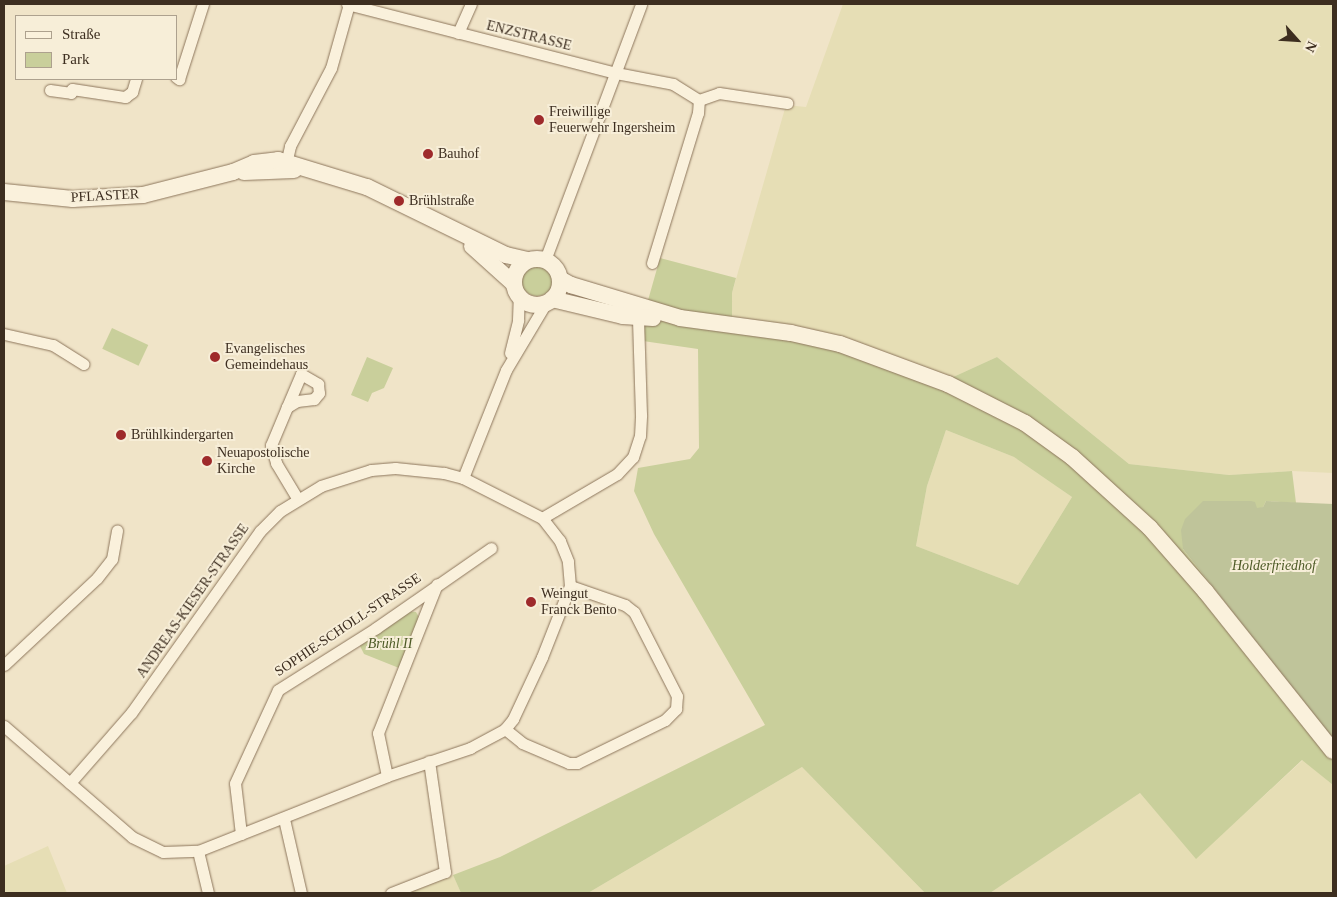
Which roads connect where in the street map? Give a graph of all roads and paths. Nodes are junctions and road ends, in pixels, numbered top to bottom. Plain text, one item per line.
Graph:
1 (203, 4) edge
2 (348, 4) edge
3 (471, 4) edge
4 (641, 4) edge
5 (458, 33) junction
6 (616, 73) junction
7 (178, 78) edge
8 (136, 80) edge
9 (50, 90) dead end
10 (699, 100) junction
11 (787, 103) dead end
12 (286, 166) junction
13 (4, 192) edge
14 (451, 229) junction
15 (527, 260) junction
16 (545, 260) junction
17 (652, 263) dead end
18 (560, 279) junction
19 (516, 290) junction
20 (549, 301) junction
21 (638, 317) junction
22 (680, 318) junction
23 (4, 334) edge
24 (84, 364) dead end
25 (506, 370) junction
26 (288, 407) dead end
27 (463, 478) junction
28 (297, 498) junction
29 (542, 518) junction
30 (117, 530) dead end
31 (491, 548) dead end
32 (438, 582) junction
33 (570, 586) junction
34 (4, 665) edge
35 (4, 726) edge
36 (505, 729) junction
37 (1333, 751) edge
38 (429, 761) junction
39 (387, 776) junction
40 (70, 784) junction
41 (284, 819) junction
42 (241, 834) junction
43 (198, 851) junction
44 (208, 893) edge
45 (301, 893) edge
46 (391, 893) edge

1 - 7 street
2 - 5 street, ENZSTRASSE
2 - 12 street
3 - 5 street
4 - 6 street
5 - 6 street, ENZSTRASSE
6 - 10 street, ENZSTRASSE
6 - 16 street
8 - 9 street
10 - 11 street
10 - 17 street
12 - 13 street, PFLASTER
12 - 14 street, PFLASTER
14 - 15 street
14 - 19 street
15 - 16 street
15 - 19 street
16 - 18 street
18 - 20 street
18 - 22 street
19 - 20 street
19 - 25 street
20 - 21 street
20 - 25 street
21 - 22 street
21 - 29 street
22 - 37 street
23 - 24 street
25 - 27 street
26 - 28 street
27 - 28 street, ANDREAS-KIESER-STRASSE
27 - 29 street, ANDREAS-KIESER-STRASSE
28 - 40 street, ANDREAS-KIESER-STRASSE
29 - 33 street, ANDREAS-KIESER-STRASSE
30 - 34 street
31 - 32 street
32 - 39 street
32 - 42 street, SOPHIE-SCHOLL-STRASSE
33 - 36 street, ANDREAS-KIESER-STRASSE
33 - 36 street
35 - 40 street
36 - 38 street, ANDREAS-KIESER-STRASSE
38 - 39 street, ANDREAS-KIESER-STRASSE
38 - 46 street
39 - 41 street, ANDREAS-KIESER-STRASSE
40 - 43 street, ANDREAS-KIESER-STRASSE
41 - 42 street, ANDREAS-KIESER-STRASSE
41 - 45 street
42 - 43 street, ANDREAS-KIESER-STRASSE
43 - 44 street

